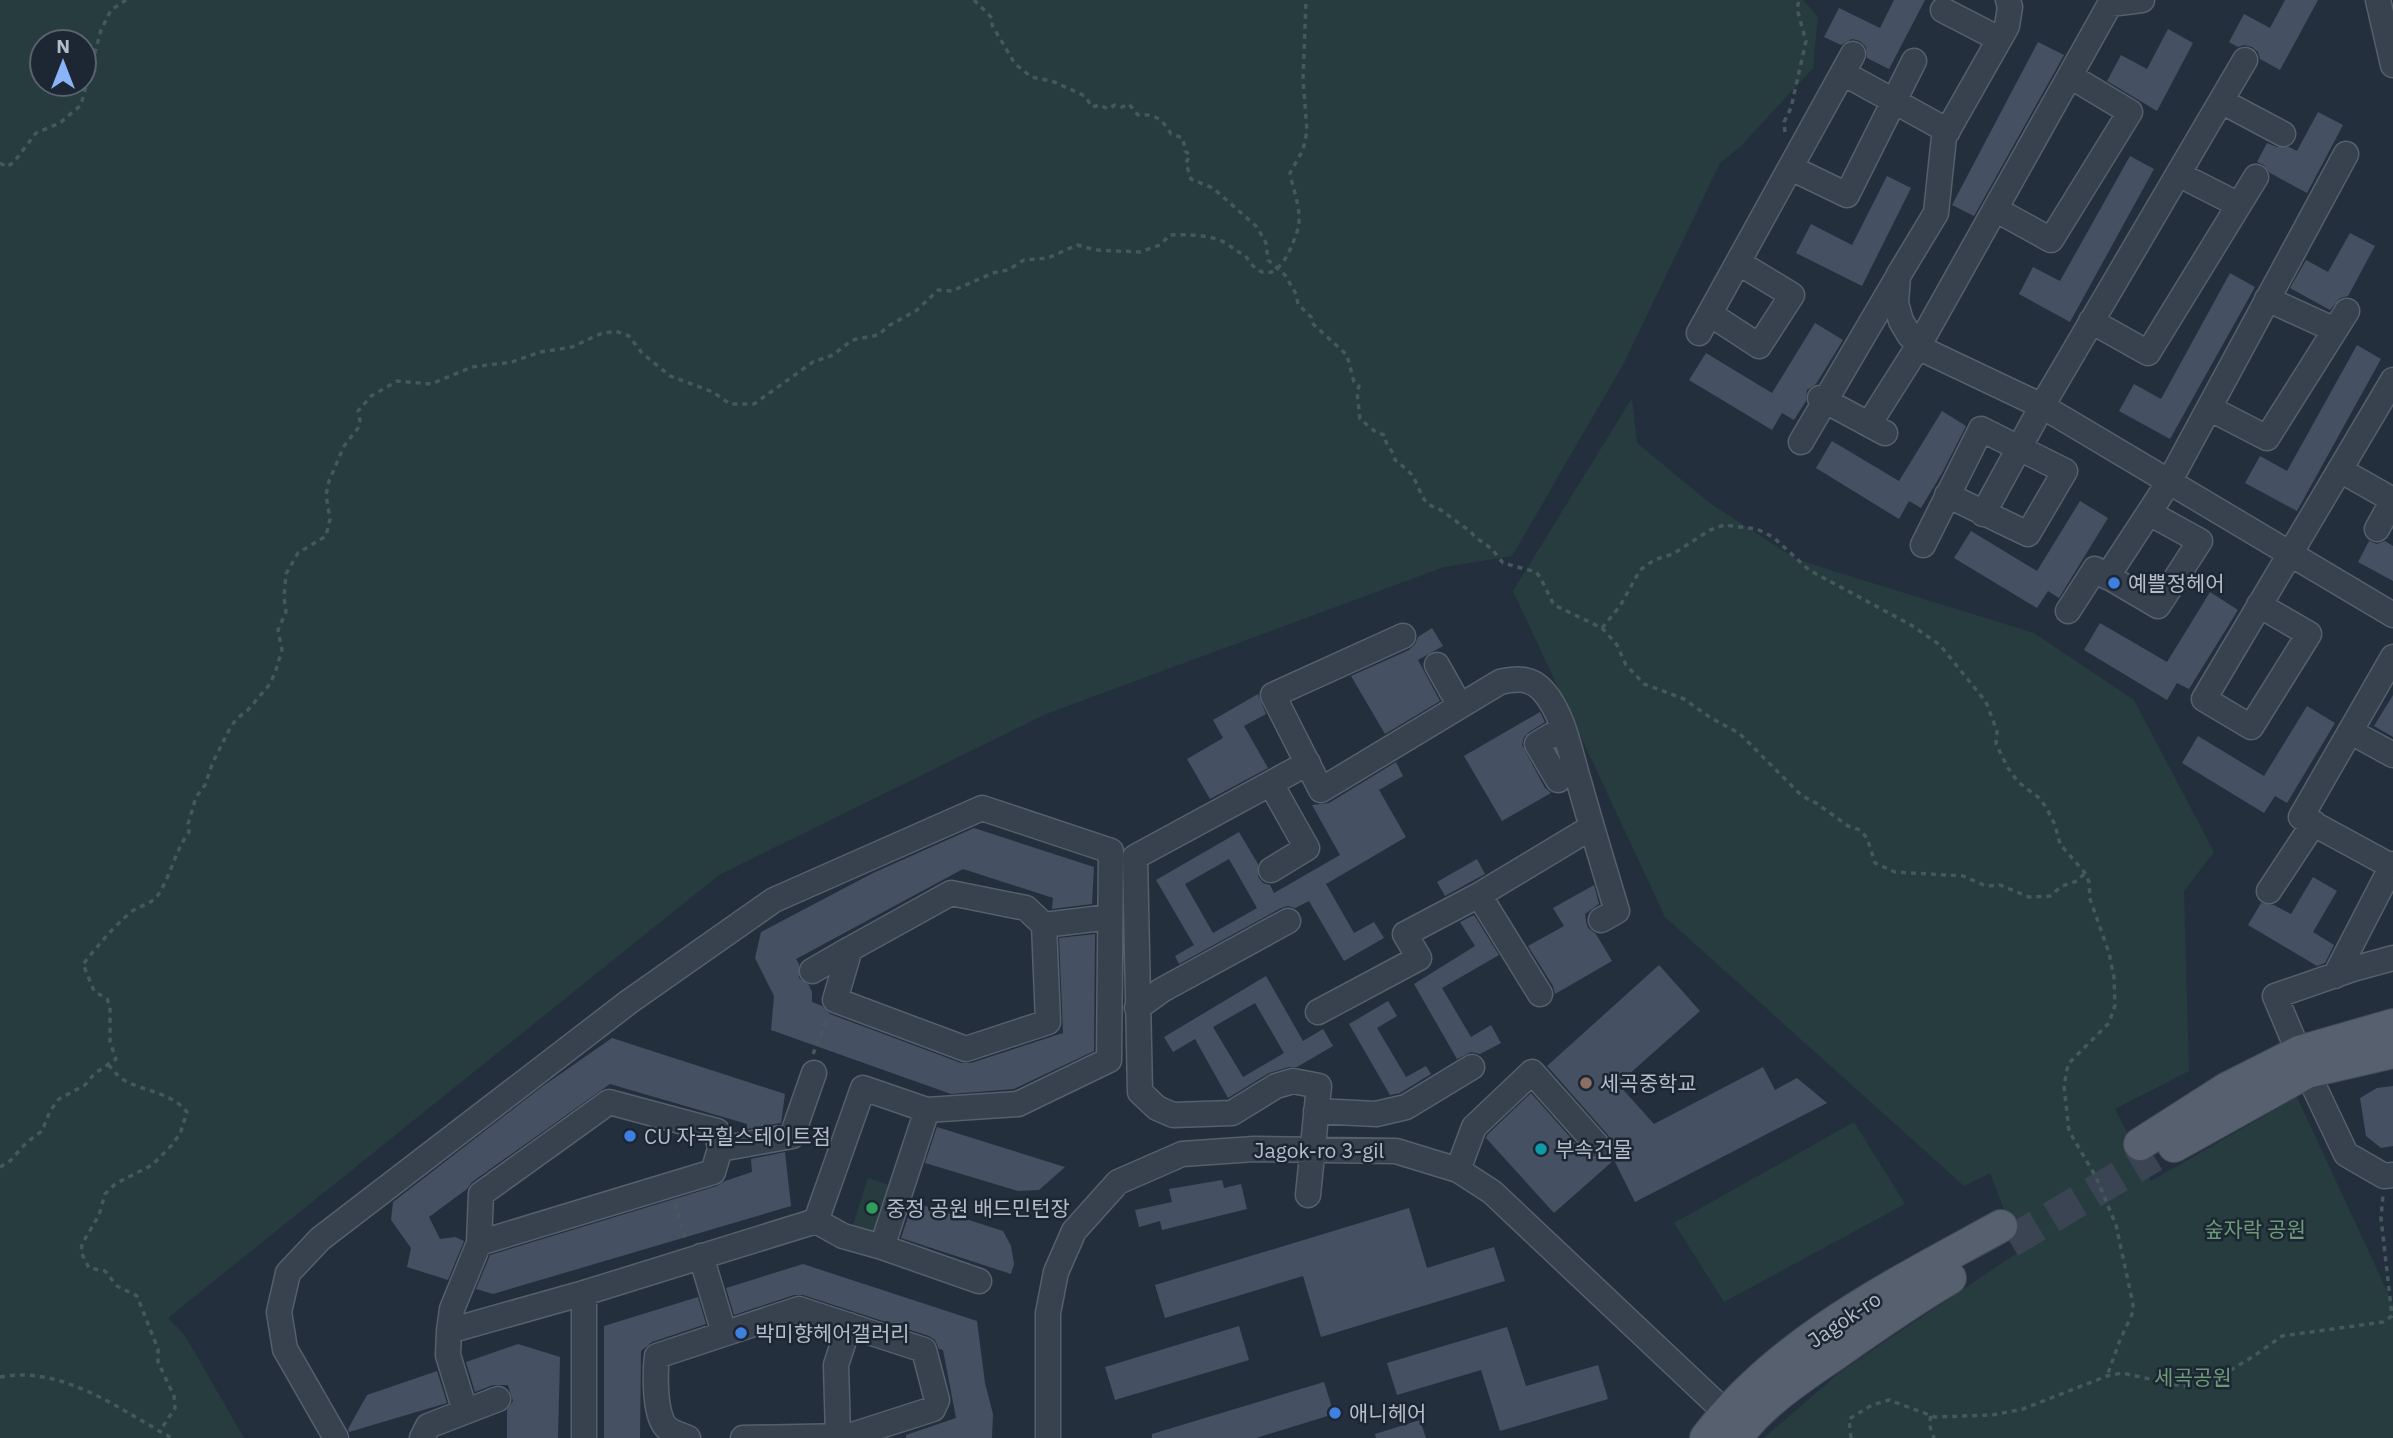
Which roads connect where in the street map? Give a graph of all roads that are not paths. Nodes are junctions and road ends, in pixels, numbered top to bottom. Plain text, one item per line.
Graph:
1 (2008, 0) edge
2 (2143, 0) edge
3 (2378, 0) edge
4 (1943, 10) dead end
5 (1999, 39) junction
6 (2245, 60) dead end
7 (1914, 61) dead end
8 (2393, 65) edge
9 (2070, 76) junction
10 (1894, 101) junction
11 (2221, 101) junction
12 (1948, 131) junction
13 (2283, 134) dead end
14 (2346, 154) dead end
15 (1795, 161) junction
16 (2178, 174) junction
17 (2256, 177) dead end
18 (2239, 205) junction
19 (1995, 209) junction
20 (1740, 263) junction
21 (1898, 276) junction
22 (2267, 299) junction
23 (2091, 321) junction
24 (1919, 345) junction
25 (2393, 380) edge
26 (1823, 399) junction
27 (2042, 406) junction
28 (2209, 408) junction
29 (1801, 442) dead end
30 (2019, 449) junction
31 (2340, 470) junction
32 (2169, 482) junction
33 (1947, 495) junction
34 (2393, 500) edge
35 (2149, 513) junction
36 (1983, 514) junction
37 (2377, 529) dead end
38 (1923, 545) dead end
39 (2290, 554) junction
40 (2107, 578) junction
41 (2259, 606) junction
42 (2068, 611) dead end
43 (2393, 615) edge
44 (1403, 636) dead end
45 (2393, 657) edge
46 (1437, 665) dead end
47 (1460, 706) junction
48 (1562, 729) junction
49 (2351, 732) junction
50 (2393, 755) edge
51 (1308, 763) junction
52 (1558, 780) dead end
53 (1271, 784) junction
54 (2314, 824) junction
55 (1592, 827) junction
56 (2392, 865) edge
57 (1271, 870) dead end
58 (2269, 891) dead end
59 (1479, 895) junction
60 (1110, 917) junction
61 (1601, 920) dead end
62 (1288, 921) dead end
63 (1044, 925) junction
64 (850, 949) junction
65 (2393, 958) edge
66 (812, 971) dead end
67 (2334, 976) junction
68 (1541, 994) dead end
69 (1137, 1008) junction
70 (1318, 1012) dead end
71 (2393, 1025) edge
72 (2393, 1052) edge
73 (2303, 1062) junction
74 (1472, 1067) dead end
75 (814, 1073) dead end
76 (927, 1110) junction
77 (1316, 1111) junction
78 (1597, 1145) dead end
79 (720, 1149) junction
80 (1312, 1150) junction
81 (2147, 1150) tunnel mouth
82 (1458, 1170) junction
83 (2389, 1176) edge
84 (1308, 1195) dead end
85 (816, 1221) junction
86 (2006, 1234) tunnel mouth
87 (479, 1243) junction
88 (882, 1247) junction
89 (701, 1256) junction
90 (979, 1281) dead end
91 (584, 1293) junction
92 (849, 1325) junction
93 (449, 1331) junction
94 (724, 1333) junction
95 (498, 1399) dead end
96 (465, 1411) junction
97 (1735, 1427) edge
98 (838, 1436) junction
99 (336, 1438) edge
100 (422, 1438) edge
101 (584, 1438) edge
102 (688, 1438) edge
103 (743, 1438) edge
104 (1048, 1438) edge
105 (1706, 1438) edge

1 - 5 street
2 - 9 street
3 - 8 street
4 - 5 street
5 - 12 street
6 - 11 street
7 - 10 street
9 - 19 street
9 - 19 street
10 - 12 street
10 - 15 street
10 - 15 street
11 - 13 street
11 - 16 street
12 - 21 street
14 - 22 street
15 - 20 street
16 - 18 street
16 - 23 street
17 - 18 street
18 - 23 street
19 - 24 street
20 - 20 street
21 - 24 street
21 - 26 street
22 - 28 street
22 - 28 street
23 - 27 street
24 - 26 street
24 - 27 street
25 - 31 street
26 - 29 street
27 - 30 street
27 - 32 street
28 - 32 street
30 - 33 street
30 - 36 street
30 - 36 street
31 - 34 street
31 - 39 street
32 - 35 street
32 - 39 street
33 - 36 street
33 - 38 street
34 - 37 street
35 - 40 street
35 - 40 street
39 - 41 street
39 - 43 street
40 - 42 street
41 - 41 street
44 - 51 street
45 - 49 street
46 - 47 street
47 - 48 street
47 - 51 street
48 - 52 street
48 - 55 street
49 - 50 street
49 - 54 street
51 - 53 street
53 - 57 street
53 - 69 street
54 - 56 street
54 - 58 street
55 - 59 street
55 - 61 street
56 - 67 street
59 - 68 street
59 - 70 street
60 - 63 street
60 - 76 street
60 - 99 street
62 - 69 street
63 - 64 street
63 - 64 street
64 - 66 street
65 - 67 street
67 - 73 street
69 - 77 street
71 - 73 main road
72 - 73 main road
73 - 81 main road
73 - 83 street
74 - 77 street
75 - 79 street
76 - 85 street
76 - 88 street
77 - 80 street
78 - 82 street
79 - 87 street
79 - 87 street
80 - 82 street, Jagok-ro 3-gil
80 - 84 street
80 - 104 street, Jagok-ro 3-gil
82 - 97 street, Jagok-ro 3-gil
85 - 88 street
85 - 89 street
86 - 97 main road, Jagok-ro
87 - 93 street
88 - 90 street
89 - 91 street
89 - 94 street
91 - 93 street
91 - 101 street
92 - 94 street
92 - 98 street
92 - 98 street
93 - 96 street
94 - 102 street
95 - 96 street
96 - 100 street
97 - 105 main road, Jagok-ro
98 - 103 street

